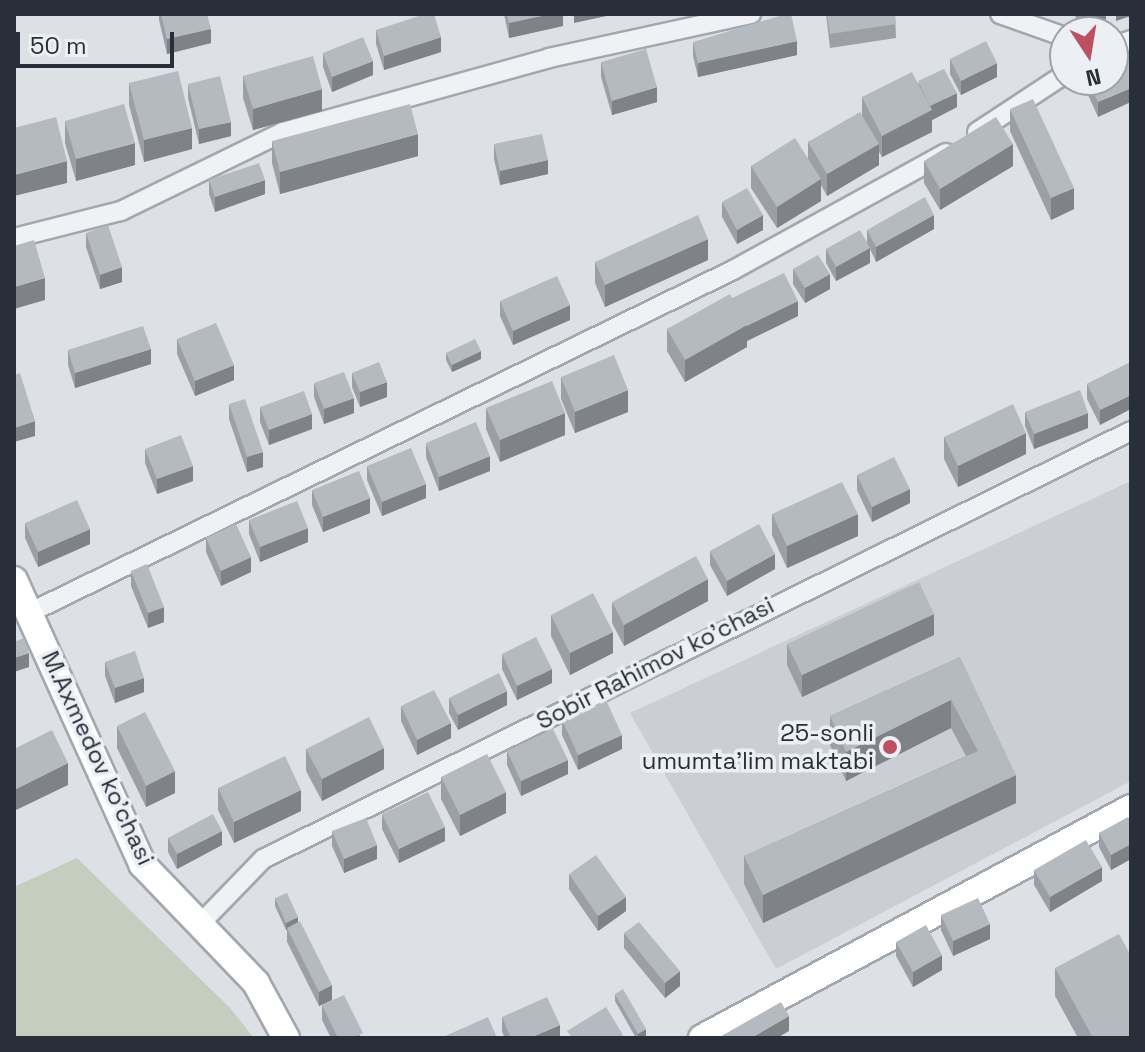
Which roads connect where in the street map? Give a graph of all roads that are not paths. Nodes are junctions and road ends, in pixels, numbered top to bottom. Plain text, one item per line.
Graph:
1 (751, 14) edge
2 (1011, 15) edge
3 (1049, 30) edge
4 (1049, 85) edge
5 (14, 238) edge
6 (1131, 431) edge
7 (14, 580) edge
8 (31, 612) junction
9 (1131, 808) edge
10 (200, 924) junction
11 (286, 1038) edge
12 (702, 1038) edge

1 - 5 street
2 - 3 street
4 - 8 street
6 - 10 street, Sobir Rahimov ko'chasi
7 - 8 main road, M.Axmedov ko'chasi
8 - 10 main road, M.Axmedov ko'chasi
9 - 12 main road
10 - 11 main road, M.Axmedov ko'chasi

